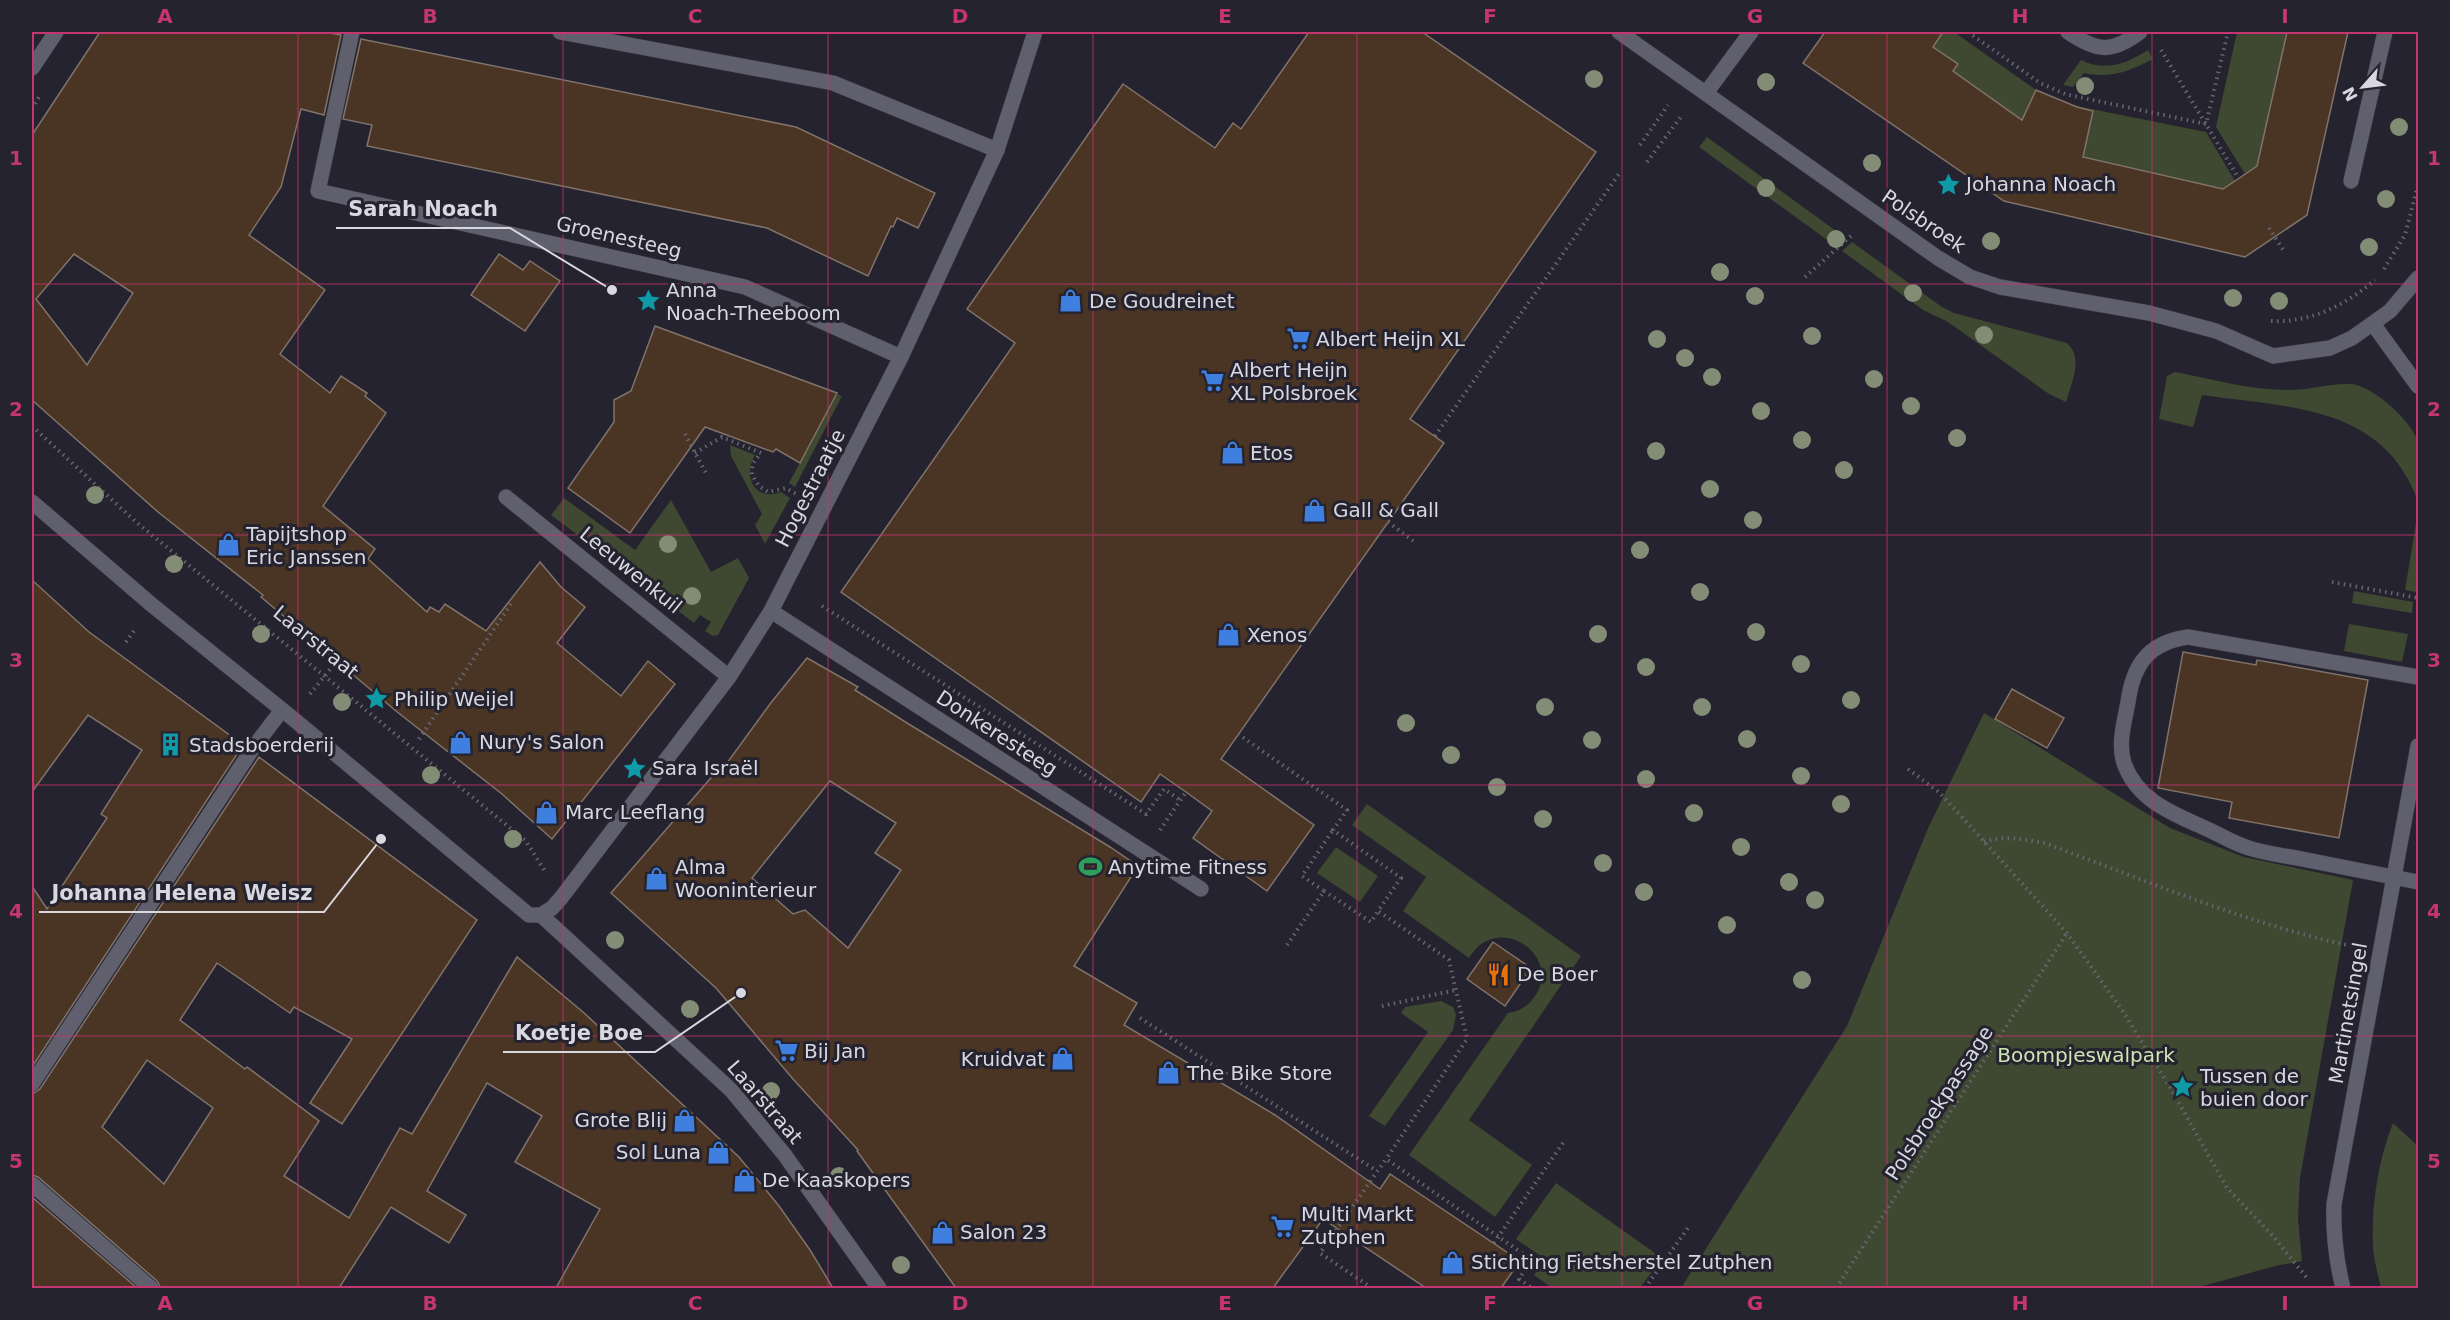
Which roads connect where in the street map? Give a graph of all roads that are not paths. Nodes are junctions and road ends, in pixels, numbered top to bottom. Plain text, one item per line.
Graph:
1 (56, 32) edge
2 (352, 32) edge
3 (560, 32) edge
4 (1035, 32) edge
5 (1619, 32) edge
6 (1751, 32) edge
7 (2068, 32) edge
8 (2140, 32) edge
9 (2385, 32) edge
10 (32, 68) edge
11 (1706, 93) junction
12 (997, 150) junction
13 (2351, 181) dead end
14 (2418, 278) edge
15 (2373, 324) junction
16 (901, 357) junction
17 (2418, 386) edge
18 (506, 497) dead end
19 (32, 502) edge
20 (771, 611) junction
21 (729, 677) junction
22 (2418, 677) edge
23 (286, 713) junction
24 (2418, 746) edge
25 (2394, 877) junction
26 (2418, 882) edge
27 (1201, 889) dead end
28 (541, 915) junction
29 (32, 1084) edge
30 (32, 1184) edge
31 (151, 1288) edge
32 (879, 1288) edge
33 (2343, 1288) edge

1 - 10 street
2 - 16 street, Groenesteeg
3 - 12 street
4 - 12 street, Hogestraatje
5 - 11 street, Polsbroek
6 - 11 street
7 - 8 street
9 - 13 street
11 - 15 street, Polsbroek
12 - 16 street, Hogestraatje
14 - 15 street, Polsbroek
15 - 17 street
16 - 20 street, Hogestraatje
18 - 21 street, Leeuwenkuil
19 - 23 street, Laarstraat
20 - 21 street, Hogestraatje
20 - 27 street, Donkeresteeg
21 - 28 street, Hogestraatje
22 - 25 street
23 - 28 street, Laarstraat
23 - 29 street
24 - 25 street, Martinetsingel
25 - 26 street
25 - 33 street, Martinetsingel
28 - 32 street, Laarstraat
30 - 31 street

